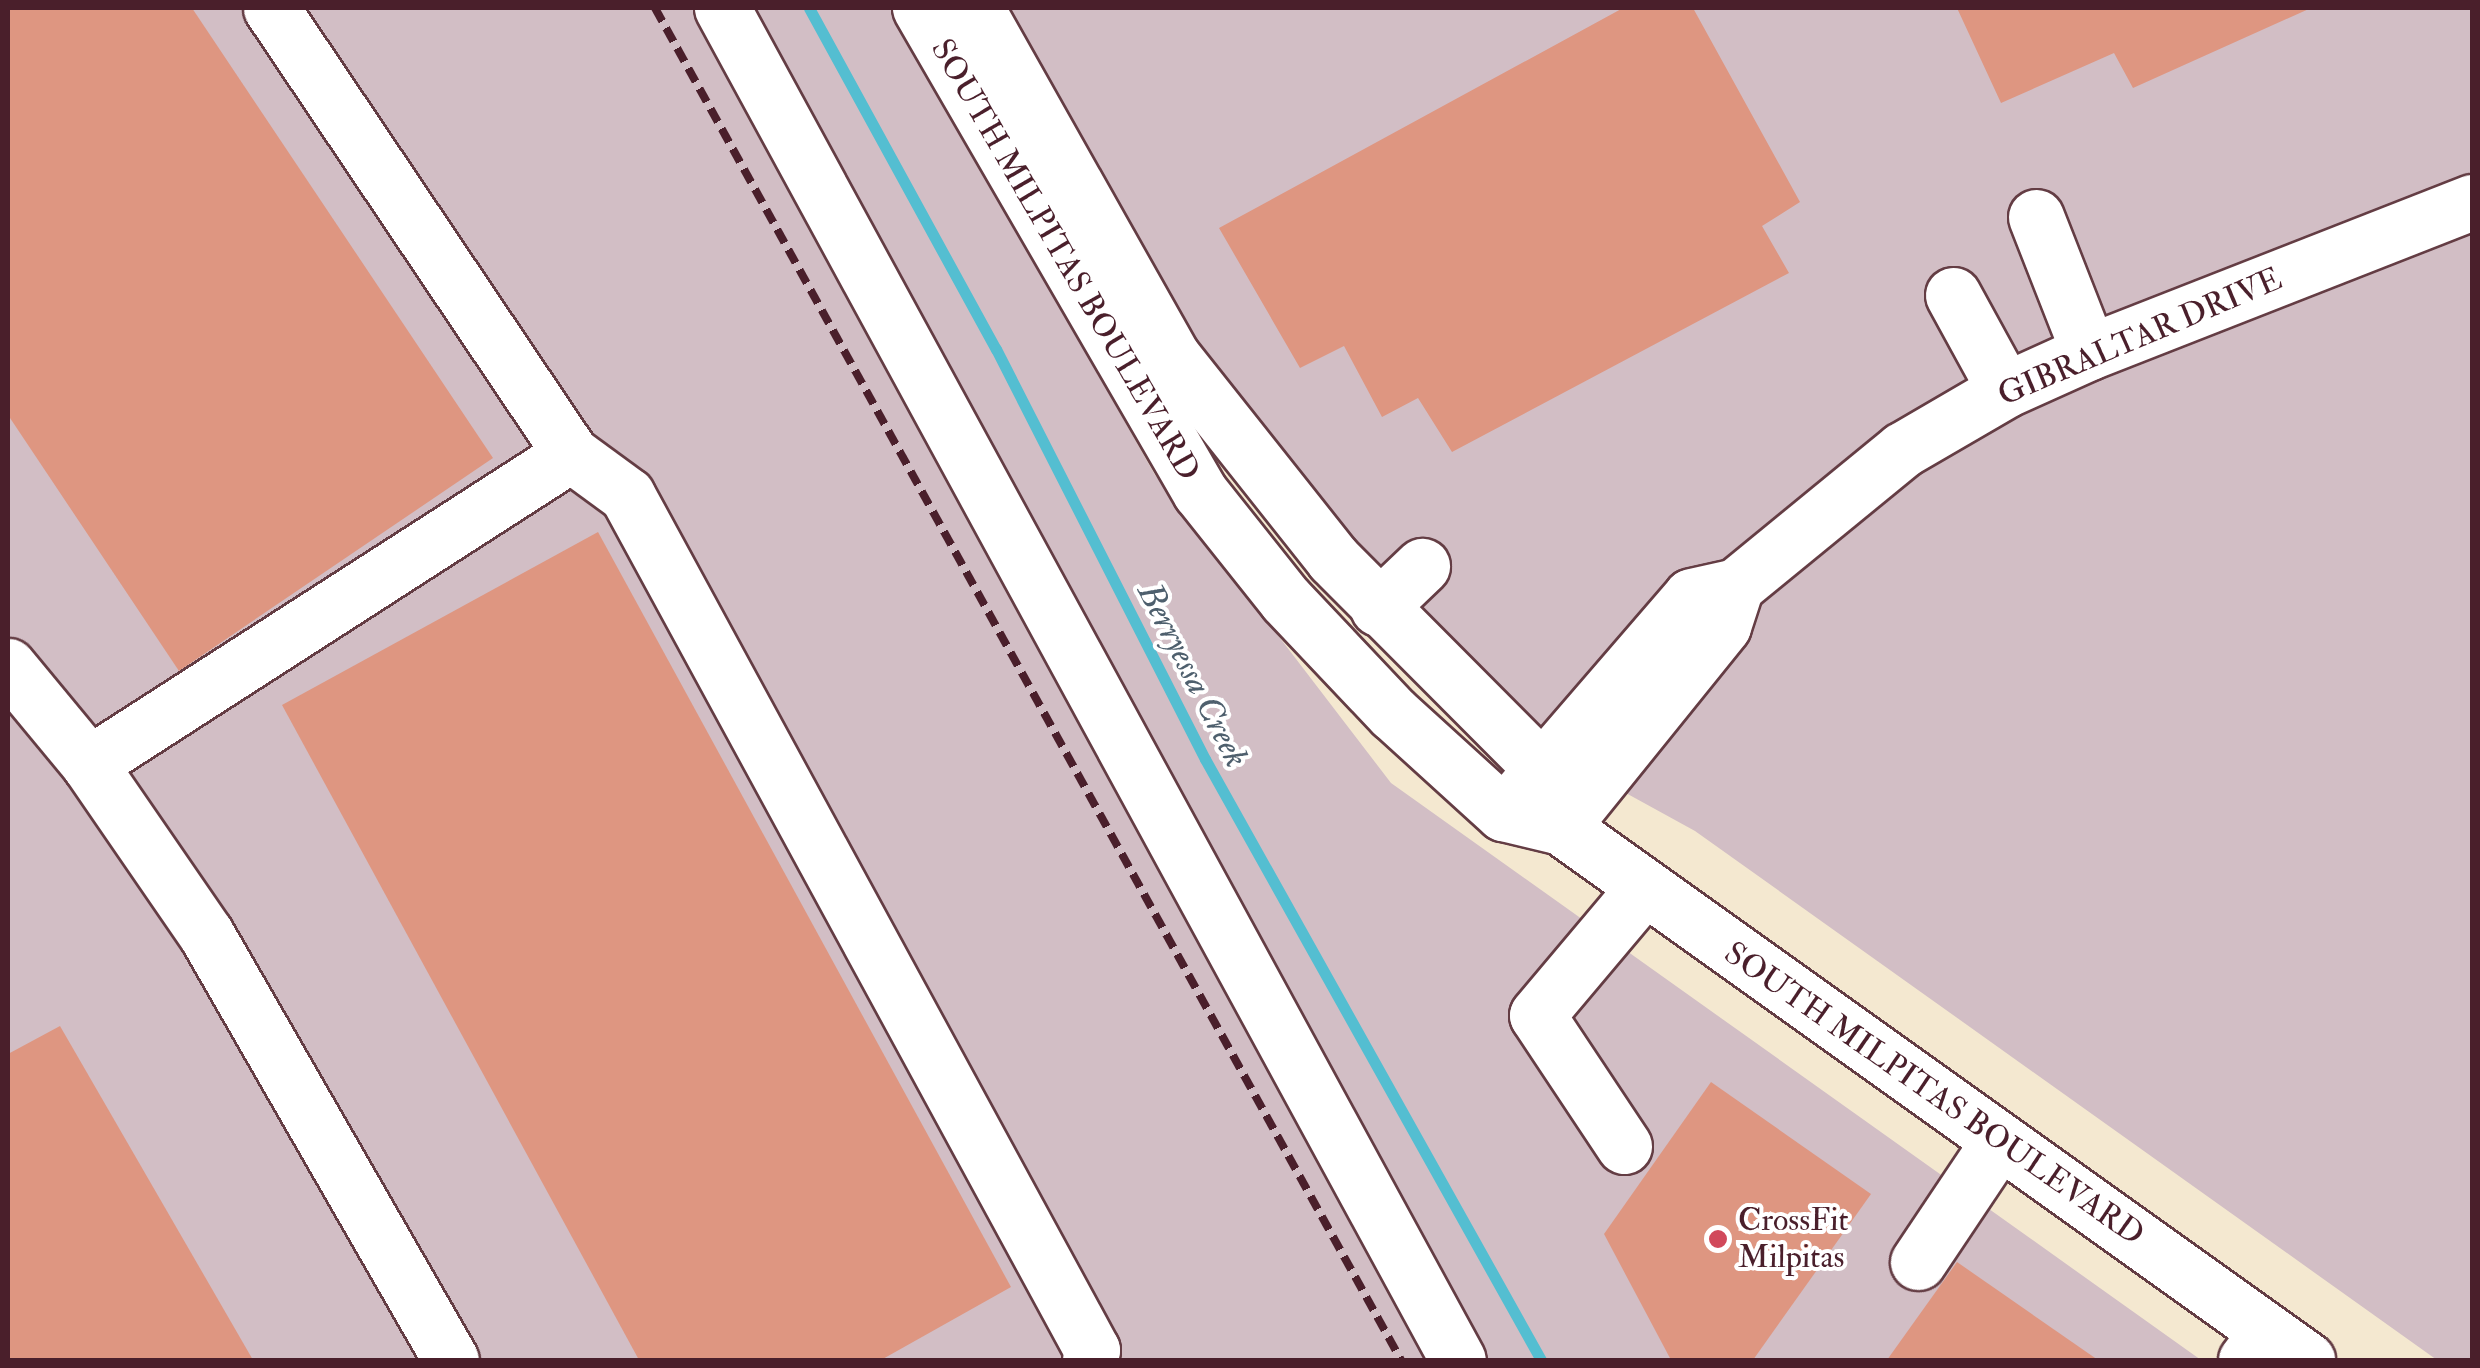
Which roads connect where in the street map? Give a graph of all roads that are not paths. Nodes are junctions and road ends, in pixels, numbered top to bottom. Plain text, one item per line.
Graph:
1 (271, 8) edge
2 (722, 8) edge
3 (920, 8) edge
4 (976, 8) edge
5 (2472, 202) edge
6 (2036, 217) dead end
7 (1953, 295) dead end
8 (2089, 352) junction
9 (2005, 390) junction
10 (572, 454) junction
11 (1422, 566) dead end
12 (1736, 586) junction
13 (1378, 608) junction
14 (8, 666) edge
15 (88, 764) junction
16 (1544, 771) junction
17 (1503, 813) junction
18 (1561, 827) junction
19 (1644, 888) junction
20 (1999, 1141) junction
21 (1624, 1146) dead end
22 (1918, 1262) dead end
23 (2273, 1351) edge
24 (451, 1360) edge
25 (1090, 1360) edge
26 (1458, 1360) edge

1 - 10 main road
2 - 26 main road
3 - 17 main road, SOUTH MILPITAS BOULEVARD
4 - 13 main road, SOUTH MILPITAS BOULEVARD
5 - 8 main road, GIBRALTAR DRIVE
6 - 8 main road
7 - 9 main road
8 - 9 main road, GIBRALTAR DRIVE
9 - 12 main road, GIBRALTAR DRIVE
10 - 15 main road
10 - 25 main road
11 - 13 main road
12 - 16 main road, GIBRALTAR DRIVE
12 - 18 main road
13 - 16 main road, SOUTH MILPITAS BOULEVARD
14 - 15 main road
15 - 24 main road
16 - 17 main road, GIBRALTAR DRIVE
16 - 18 main road, SOUTH MILPITAS BOULEVARD
17 - 18 main road, SOUTH MILPITAS BOULEVARD
18 - 19 main road, SOUTH MILPITAS BOULEVARD
19 - 20 main road, SOUTH MILPITAS BOULEVARD
19 - 21 main road
20 - 22 main road
20 - 23 main road, SOUTH MILPITAS BOULEVARD

